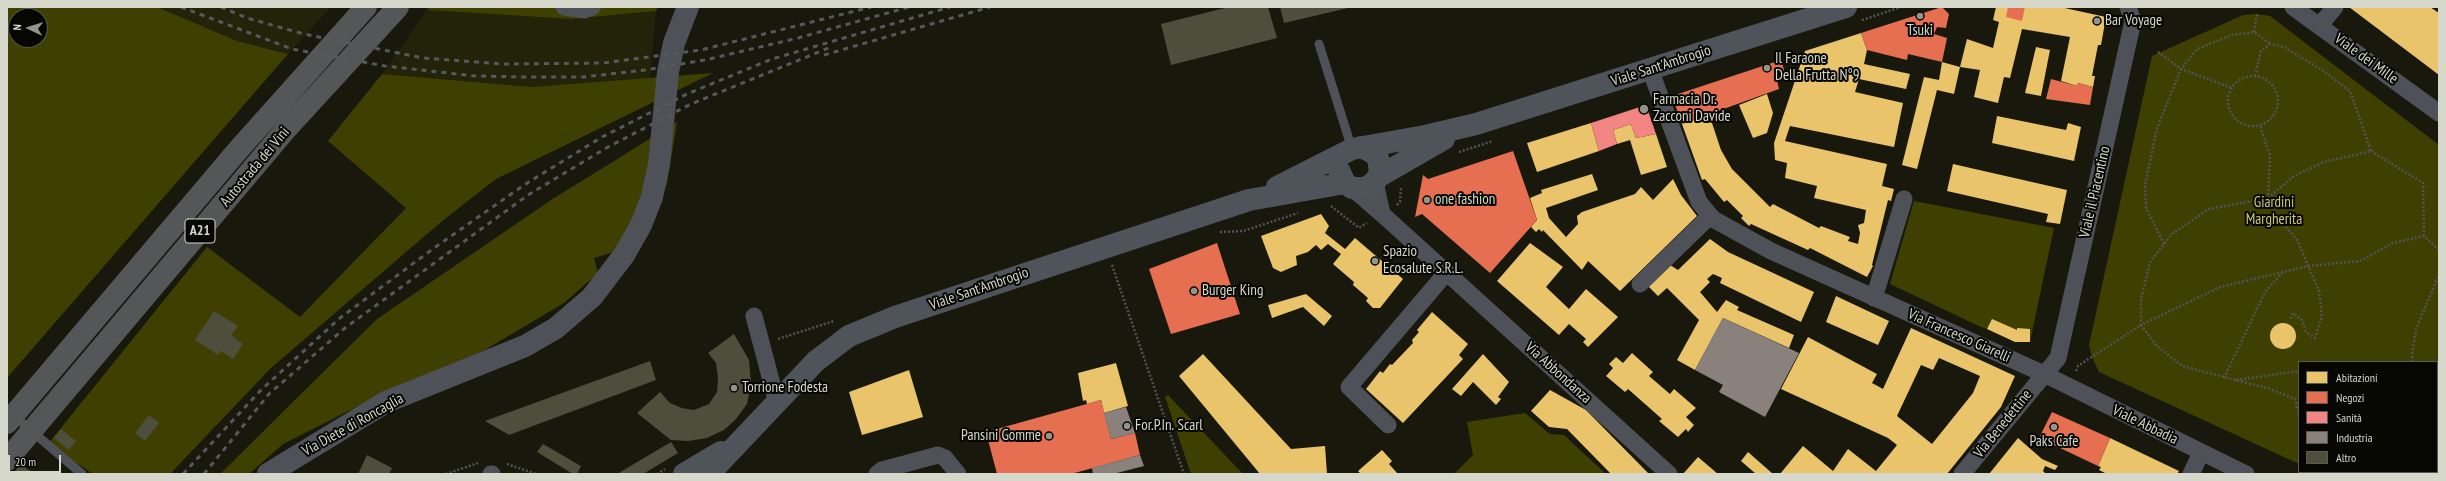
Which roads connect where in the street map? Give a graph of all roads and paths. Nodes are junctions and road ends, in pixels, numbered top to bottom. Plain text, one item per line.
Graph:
1 (366, 7) edge
2 (398, 7) edge
3 (564, 7) edge
4 (592, 7) edge
5 (688, 7) edge
6 (1846, 7) edge
7 (2128, 7) edge
8 (2293, 7) edge
9 (2335, 7) edge
10 (2256, 14) dead end
11 (2320, 25) junction
12 (2254, 32) junction
13 (1319, 44) dead end
14 (2270, 44) junction
15 (2158, 52) dead end
16 (1650, 69) junction
17 (2180, 69) junction
18 (2256, 76) junction
19 (2232, 88) junction
20 (2439, 113) edge
21 (1476, 124) junction
22 (2260, 126) junction
23 (1352, 150) junction
24 (2371, 151) junction
25 (1376, 179) junction
26 (1349, 186) junction
27 (2268, 198) junction
28 (1904, 199) dead end
29 (1249, 200) junction
30 (1382, 214) junction
31 (1710, 216) junction
32 (2424, 236) junction
33 (2164, 244) junction
34 (2439, 250) edge
35 (1118, 262) dead end
36 (1112, 265) junction
37 (2309, 266) junction
38 (1104, 267) dead end
39 (1447, 272) junction
40 (2283, 272) junction
41 (2439, 275) edge
42 (1640, 284) dead end
43 (1874, 298) junction
44 (754, 316) dead end
45 (2290, 320) dead end
46 (2141, 325) junction
47 (2413, 361) edge
48 (2298, 371) edge
49 (2044, 374) junction
50 (2224, 378) junction
51 (2233, 381) junction
52 (2068, 387) junction
53 (777, 403) junction
54 (7, 409) edge
55 (2298, 410) edge
56 (7, 423) edge
57 (1388, 425) dead end
58 (746, 436) junction
59 (2201, 453) junction
60 (7, 460) edge
61 (82, 474) edge
62 (268, 474) edge
63 (684, 474) edge
64 (709, 474) edge
65 (877, 474) edge
66 (958, 474) edge
67 (1184, 474) edge
68 (1669, 474) edge
69 (1962, 474) edge
70 (2191, 474) edge
71 (2246, 474) edge

1 - 56 highway, Autostrada dei Vini / A21
2 - 60 highway, Autostrada dei Vini / A21
3 - 4 street
5 - 62 main road, Via Diete di Roncaglia
6 - 16 main road, Viale Sant'Ambrogio
7 - 49 street, Viale il Piacentino
8 - 11 street, Viale dei Mille
9 - 11 street
10 - 12 path
11 - 20 street, Viale dei Mille
12 - 14 path
12 - 17 path
13 - 23 lane
14 - 18 path
14 - 24 path
15 - 17 path
16 - 21 main road, Viale Sant'Ambrogio
16 - 31 street, Via Francesco Giarelli
17 - 19 path
17 - 33 path
18 - 19 path
18 - 22 path
19 - 22 path
21 - 23 main road, Viale Sant'Ambrogio
21 - 25 main road, Viale Sant'Ambrogio
22 - 27 path
23 - 25 main road
23 - 26 main road
23 - 29 main road, Viale Sant'Ambrogio
24 - 27 path
24 - 32 path
25 - 26 main road, Viale Sant'Ambrogio
25 - 30 street
26 - 29 main road, Viale Sant'Ambrogio
26 - 30 street, Via Abbondanza
27 - 33 path
27 - 37 path
28 - 43 street
29 - 53 main road, Viale Sant'Ambrogio
30 - 39 street, Via Abbondanza
31 - 42 street
31 - 43 street, Via Francesco Giarelli
32 - 34 path
32 - 37 path
33 - 46 path
35 - 36 path
36 - 38 path
36 - 67 path
37 - 40 path
37 - 45 path
39 - 57 street
39 - 68 street, Via Abbondanza
40 - 46 path
40 - 50 path
41 - 47 path
43 - 49 street, Via Francesco Giarelli
44 - 53 street
46 - 50 path
46 - 52 path
48 - 51 path
49 - 52 street, Viale Abbadia
49 - 69 street, Via Benedettine
50 - 51 path
51 - 55 path
52 - 59 street, Viale Abbadia
53 - 58 main road, Viale Sant'Ambrogio
54 - 61 lane
58 - 63 main road, Viale Sant'Ambrogio
58 - 64 main road, Viale Sant'Ambrogio
59 - 70 street
59 - 71 street, Viale Abbadia
65 - 66 street

